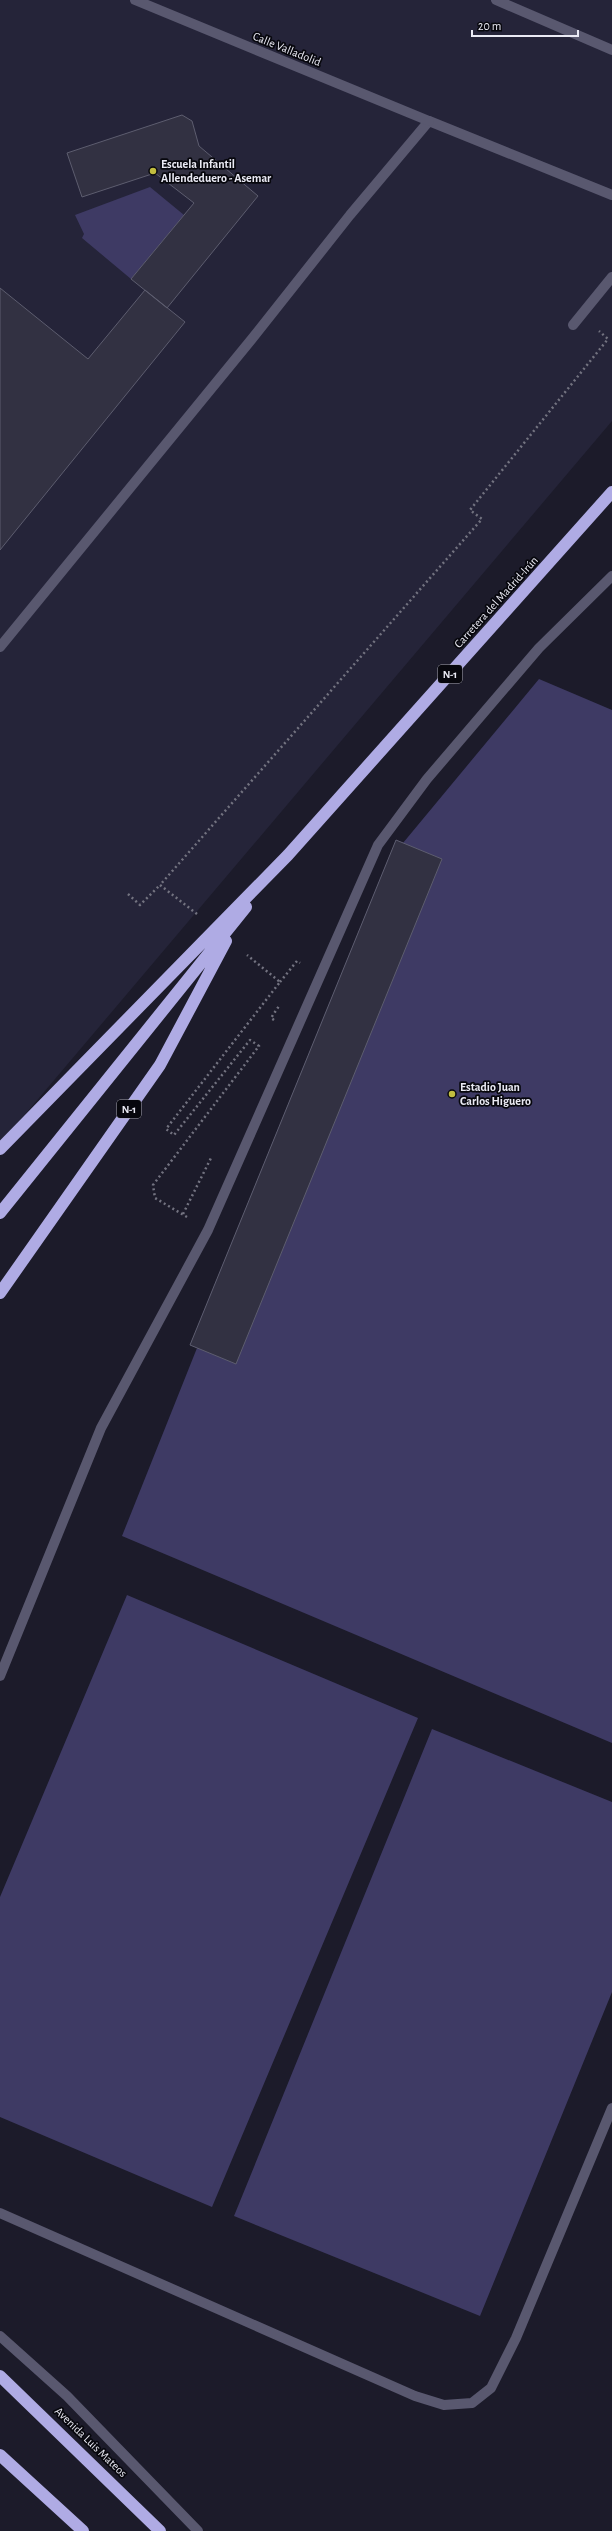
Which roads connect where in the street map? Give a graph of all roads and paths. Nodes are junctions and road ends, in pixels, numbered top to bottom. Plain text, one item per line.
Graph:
1 (135, 0) edge
2 (496, 0) edge
3 (612, 50) edge
4 (429, 122) junction
5 (612, 195) edge
6 (612, 277) edge
7 (580, 315) junction
8 (573, 325) dead end
9 (612, 492) edge
10 (482, 519) dead end
11 (612, 576) edge
12 (0, 647) edge
13 (288, 855) junction
14 (160, 885) dead end
15 (128, 894) dead end
16 (241, 914) junction
17 (0, 1149) edge
18 (153, 1185) dead end
19 (0, 1213) edge
20 (208, 1230) junction
21 (0, 1293) edge
22 (0, 1676) edge
23 (612, 2108) edge
24 (0, 2213) edge
25 (0, 2336) edge
26 (0, 2376) edge
27 (0, 2455) edge
28 (83, 2531) edge
29 (160, 2531) edge
30 (198, 2531) edge

1 - 4 street, Calle Valladolid
2 - 3 street
4 - 5 street, Calle Valladolid
4 - 12 street
6 - 7 street
7 - 8 street
7 - 10 path
9 - 13 highway, Carretera del Madrid-Irún / N-1
11 - 20 street
13 - 16 highway, N-1
13 - 17 highway, N-1
14 - 15 path
16 - 19 highway, N-1
16 - 21 highway, N-1
18 - 20 path
20 - 22 street
23 - 24 street
25 - 30 street
26 - 29 highway, Avenida Luis Mateos
27 - 28 highway

